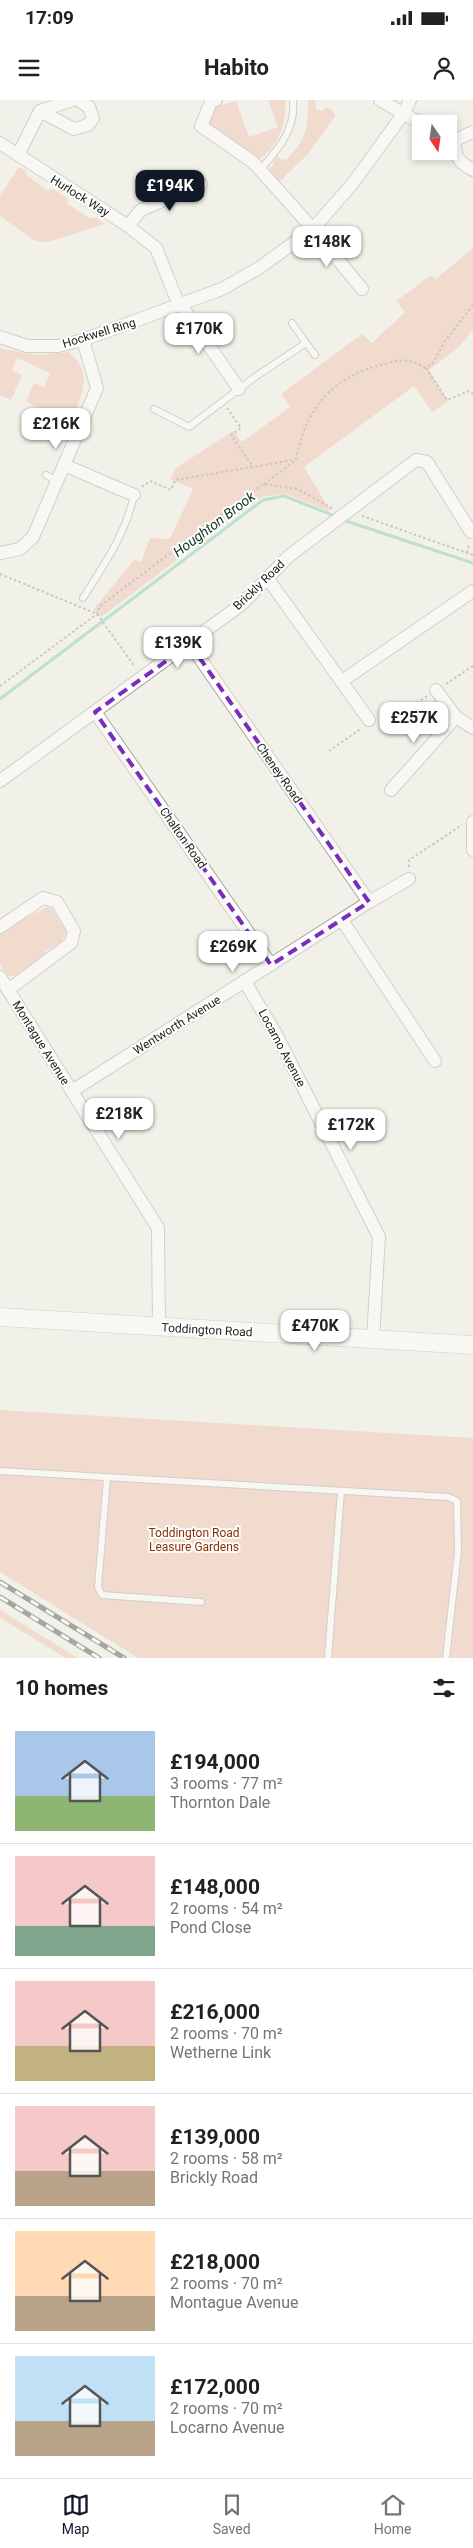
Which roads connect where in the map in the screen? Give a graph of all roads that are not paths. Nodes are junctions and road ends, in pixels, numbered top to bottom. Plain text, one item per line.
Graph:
1 (72, 100) edge
2 (78, 100) edge
3 (216, 100) edge
4 (293, 100) edge
5 (380, 100) edge
6 (410, 100) edge
7 (40, 112) junction
8 (404, 114) junction
9 (412, 118) edge
10 (473, 132) edge
11 (458, 136) edge
12 (0, 143) edge
13 (18, 155) junction
14 (458, 159) edge
15 (260, 170) junction
16 (473, 170) edge
17 (201, 184) dead end
18 (128, 226) junction
19 (313, 230) junction
20 (362, 289) dead end
21 (181, 306) junction
22 (292, 323) dead end
23 (0, 337) edge
24 (83, 340) junction
25 (306, 343) junction
26 (315, 354) dead end
27 (239, 389) junction
28 (154, 409) dead end
29 (64, 465) junction
30 (134, 495) joint
31 (472, 532) dead end
32 (0, 553) edge
33 (268, 579) junction
34 (473, 591) edge
35 (83, 598) dead end
36 (190, 644) junction
37 (342, 681) junction
38 (436, 690) road end
39 (95, 712) junction
40 (456, 717) junction
41 (369, 720) road end
42 (473, 728) edge
43 (0, 781) edge
44 (392, 790) dead end
45 (473, 824) edge
46 (473, 850) edge
47 (409, 879) road end
48 (369, 902) junction
49 (342, 920) junction
50 (0, 927) edge
51 (271, 965) junction
52 (0, 977) edge
53 (245, 982) junction
54 (8, 990) junction
55 (434, 1061) dead end
56 (72, 1091) junction
57 (0, 1317) edge
58 (160, 1327) junction
59 (373, 1339) junction
60 (473, 1345) edge
61 (0, 1471) edge
62 (107, 1478) junction
63 (341, 1491) junction
64 (201, 1602) dead end
65 (328, 1658) edge
66 (446, 1658) edge

1 - 7 street
2 - 7 street
3 - 15 street
4 - 15 lane
5 - 8 street
6 - 8 street, Hockwell Ring
7 - 13 street
8 - 9 street
8 - 19 street, Hockwell Ring
10 - 11 street
12 - 13 street, Hurlock Way
13 - 18 street, Hurlock Way
14 - 16 street
15 - 19 street
17 - 18 street
18 - 21 street, Hurlock Way
19 - 20 street
19 - 21 street, Hockwell Ring
21 - 24 street, Hockwell Ring
21 - 27 street, Hurlock Way
22 - 25 lane
23 - 24 street, Hockwell Ring
24 - 29 street
25 - 26 lane
25 - 27 lane
27 - 28 lane
29 - 30 street
29 - 32 street
30 - 35 lane
31 - 33 street, Brickly Road
33 - 36 street, Brickly Road
33 - 37 street
34 - 37 street
36 - 39 street, Brickly Road
36 - 48 street, Cheney Road
37 - 41 street
38 - 40 street
39 - 43 street, Brickly Road
39 - 51 street, Chalton Road
40 - 42 street
40 - 44 street
45 - 46 street
47 - 48 street, Wentworth Avenue
48 - 49 street, Wentworth Avenue
49 - 51 street, Wentworth Avenue
49 - 55 street
50 - 54 street
51 - 53 street, Wentworth Avenue
52 - 54 street, Montague Avenue
53 - 56 street, Wentworth Avenue
53 - 59 street, Locarno Avenue
54 - 56 street, Montague Avenue
56 - 58 street, Montague Avenue
57 - 58 main road, Toddington Road
58 - 59 main road, Toddington Road
59 - 60 main road, Toddington Road
61 - 62 lane
62 - 63 lane
62 - 64 lane
63 - 65 lane
63 - 66 lane

